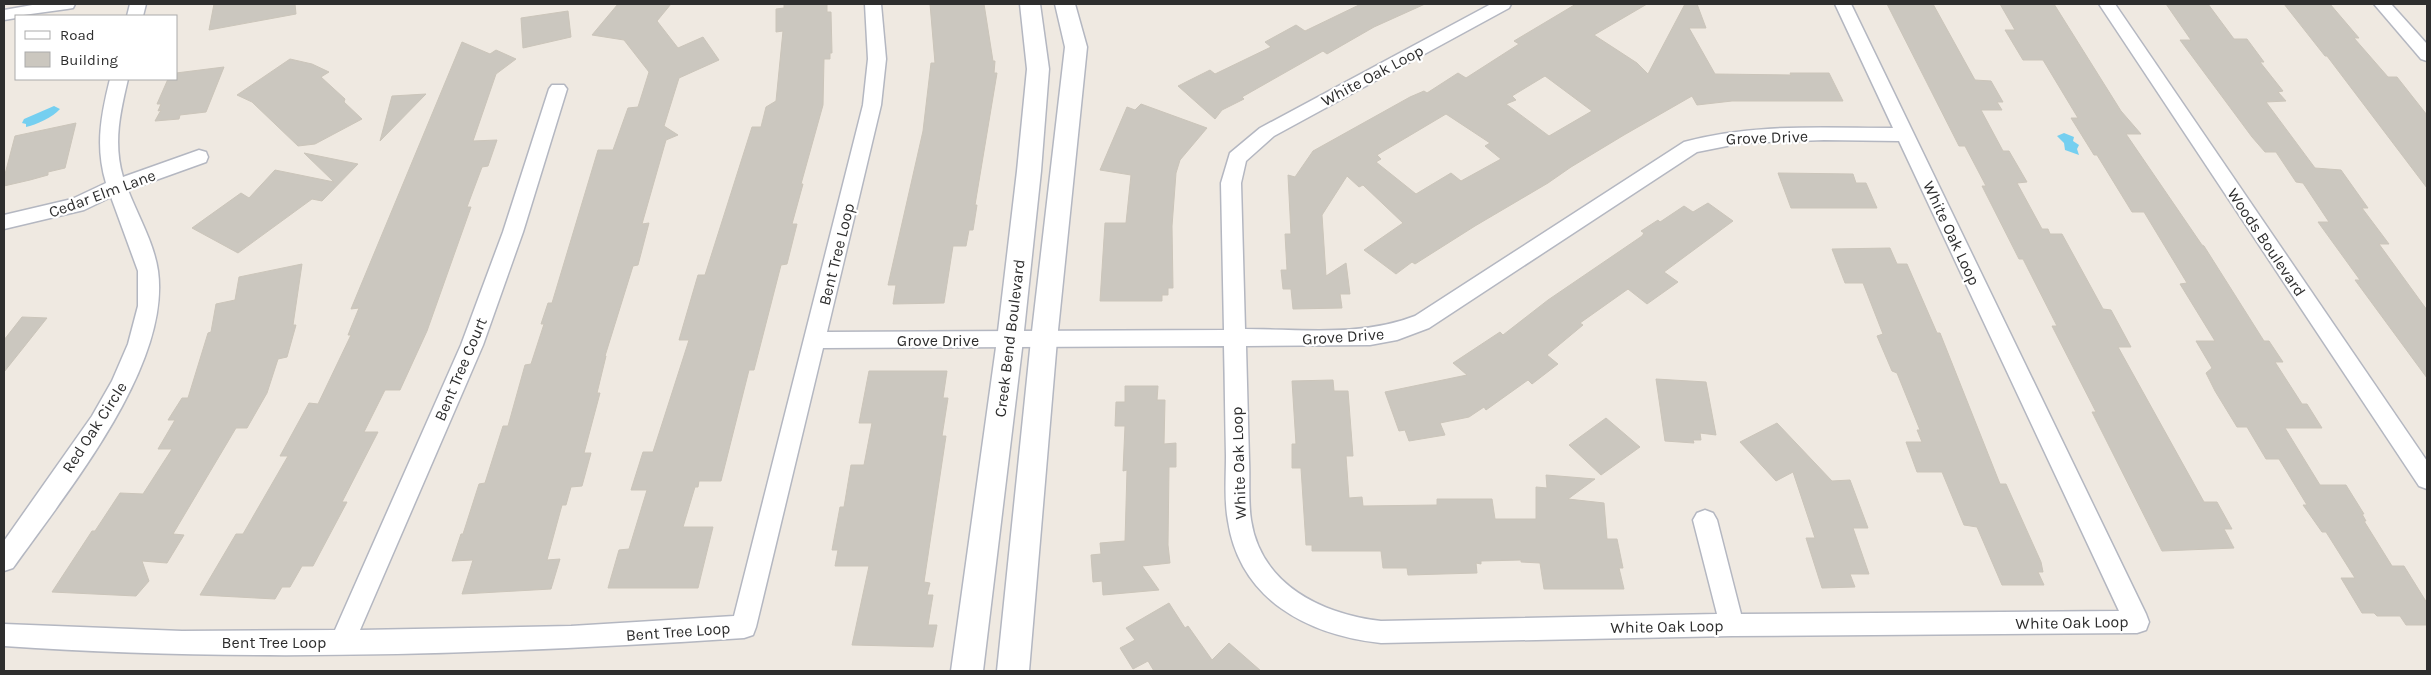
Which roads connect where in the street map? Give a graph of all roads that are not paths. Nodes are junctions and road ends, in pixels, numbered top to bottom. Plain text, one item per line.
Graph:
1 (67, 4) edge
2 (873, 4) edge
3 (1030, 4) edge
4 (1065, 4) edge
5 (1503, 4) edge
6 (1843, 4) edge
7 (2107, 4) edge
8 (2382, 4) edge
9 (4, 15) edge
10 (2427, 55) edge
11 (119, 80) edge
12 (558, 89) dead end
13 (1905, 135) junction
14 (199, 157) dead end
15 (118, 186) junction
16 (4, 222) edge
17 (815, 340) junction
18 (1010, 340) junction
19 (1044, 340) junction
20 (1233, 340) junction
21 (2427, 479) edge
22 (1705, 520) dead end
23 (4, 560) edge
24 (1732, 625) junction
25 (4, 635) edge
26 (342, 642) junction
27 (968, 671) edge
28 (1013, 671) edge

1 - 9 street
2 - 17 street, Bent Tree Loop
3 - 18 street, Creek Bend Boulevard
4 - 19 street, Creek Bend Boulevard
5 - 20 street, White Oak Loop
6 - 13 street, White Oak Loop
7 - 21 street, Woods Boulevard
8 - 10 street
11 - 15 street, Red Oak Circle
12 - 26 street, Bent Tree Court
13 - 20 street, Grove Drive
13 - 24 street, White Oak Loop
14 - 15 street, Cedar Elm Lane
15 - 16 street, Cedar Elm Lane
15 - 23 street, Red Oak Circle
17 - 18 street, Grove Drive
17 - 26 street, Bent Tree Loop
18 - 19 street, Grove Drive
18 - 27 street, Creek Bend Boulevard
19 - 20 street, Grove Drive
19 - 28 street, Creek Bend Boulevard
20 - 24 street, White Oak Loop
22 - 24 street
25 - 26 street, Bent Tree Loop

